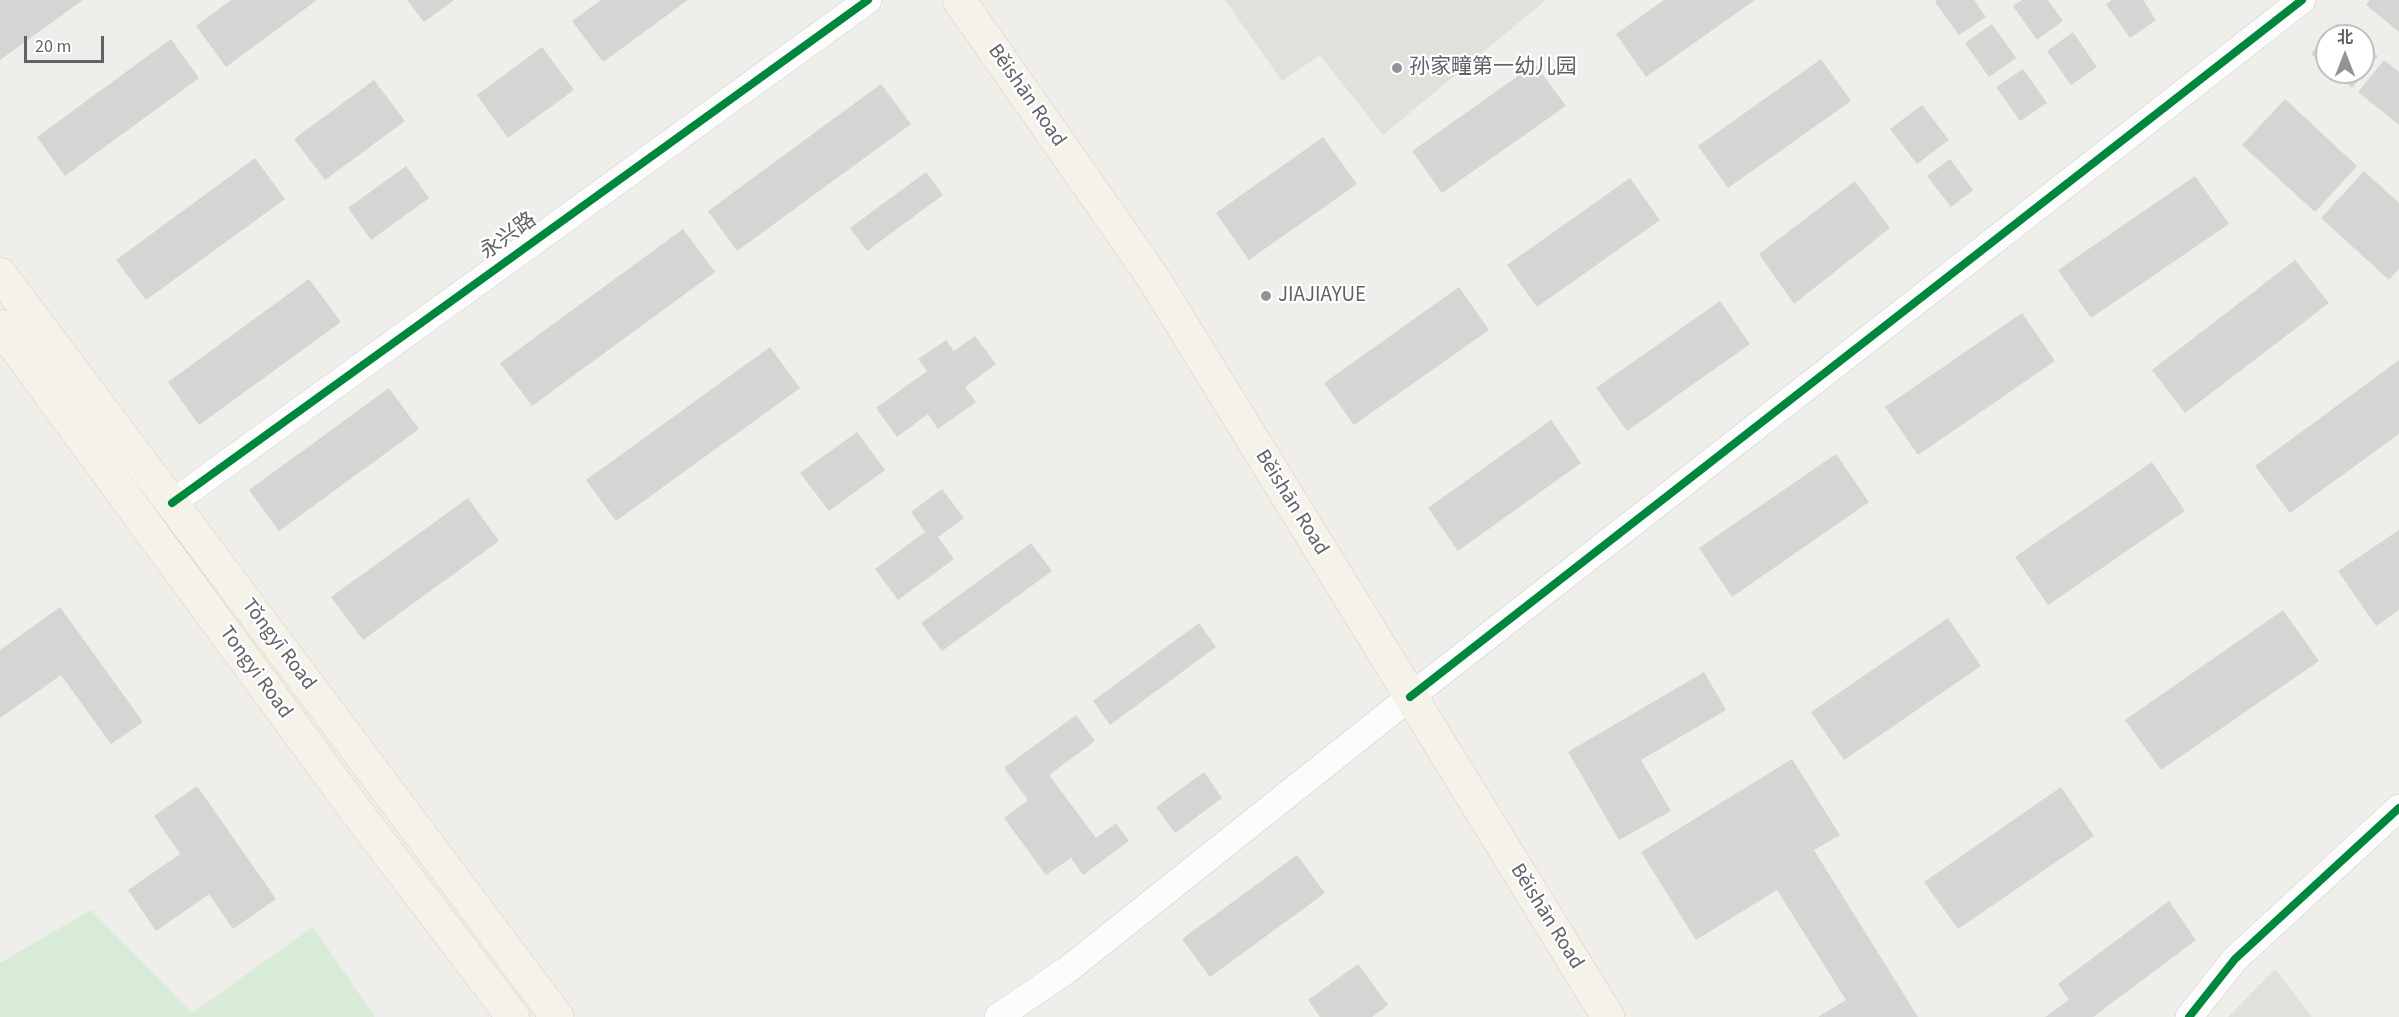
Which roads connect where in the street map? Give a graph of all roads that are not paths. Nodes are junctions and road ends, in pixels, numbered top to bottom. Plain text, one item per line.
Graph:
1 (868, 0) edge
2 (959, 0) edge
3 (2302, 0) edge
4 (0, 274) edge
5 (0, 327) edge
6 (172, 503) junction
7 (1410, 697) junction
8 (2399, 808) edge
9 (513, 1017) edge
10 (557, 1017) edge
11 (998, 1017) edge
12 (1608, 1017) edge
13 (2189, 1017) edge

1 - 6 street, 永兴路
2 - 7 main road, Běishān Road
3 - 7 street
4 - 6 main road, Tǒngyī Road
5 - 9 main road, Tongyi Road
6 - 10 main road, Tǒngyī Road
7 - 11 street
7 - 12 main road, Běishān Road
8 - 13 street

